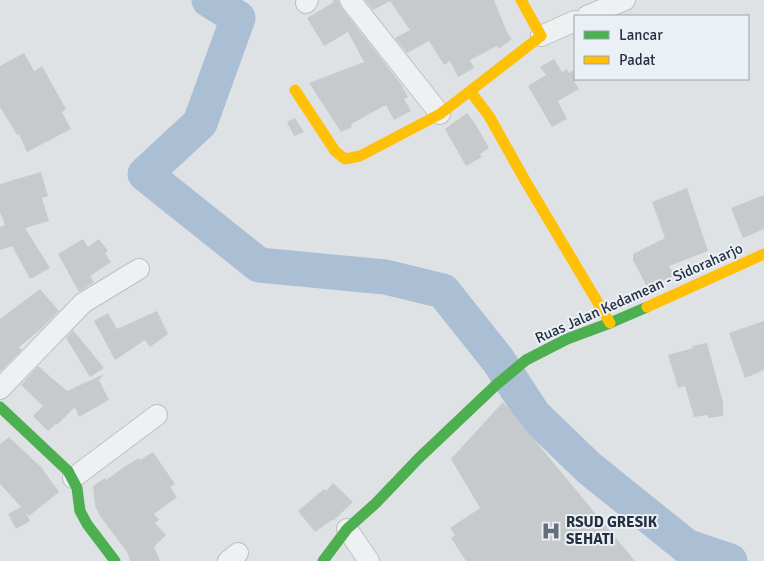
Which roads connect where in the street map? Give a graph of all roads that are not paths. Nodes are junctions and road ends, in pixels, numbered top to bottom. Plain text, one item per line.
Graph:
1 (350, 0) edge
2 (522, 0) edge
3 (625, 0) edge
4 (589, 15) edge
5 (574, 21) edge
6 (541, 36) junction
7 (295, 90) dead end
8 (470, 91) junction
9 (440, 114) junction
10 (764, 254) edge
11 (139, 269) dead end
12 (610, 323) junction
13 (0, 389) edge
14 (0, 407) edge
15 (157, 414) dead end
16 (73, 478) junction
17 (347, 529) junction
18 (115, 561) edge
19 (323, 561) edge
20 (369, 561) edge

1 - 9 street
2 - 6 street
3 - 4 street
5 - 6 street
6 - 8 street
7 - 9 street
8 - 9 street
8 - 12 street
10 - 12 street, Ruas Jalan Kedamean - Sidoraharjo
11 - 13 street
12 - 17 street, Ruas Jalan Kedamean - Sidoraharjo
14 - 16 street
15 - 16 street
16 - 18 street
17 - 19 street
17 - 20 street

